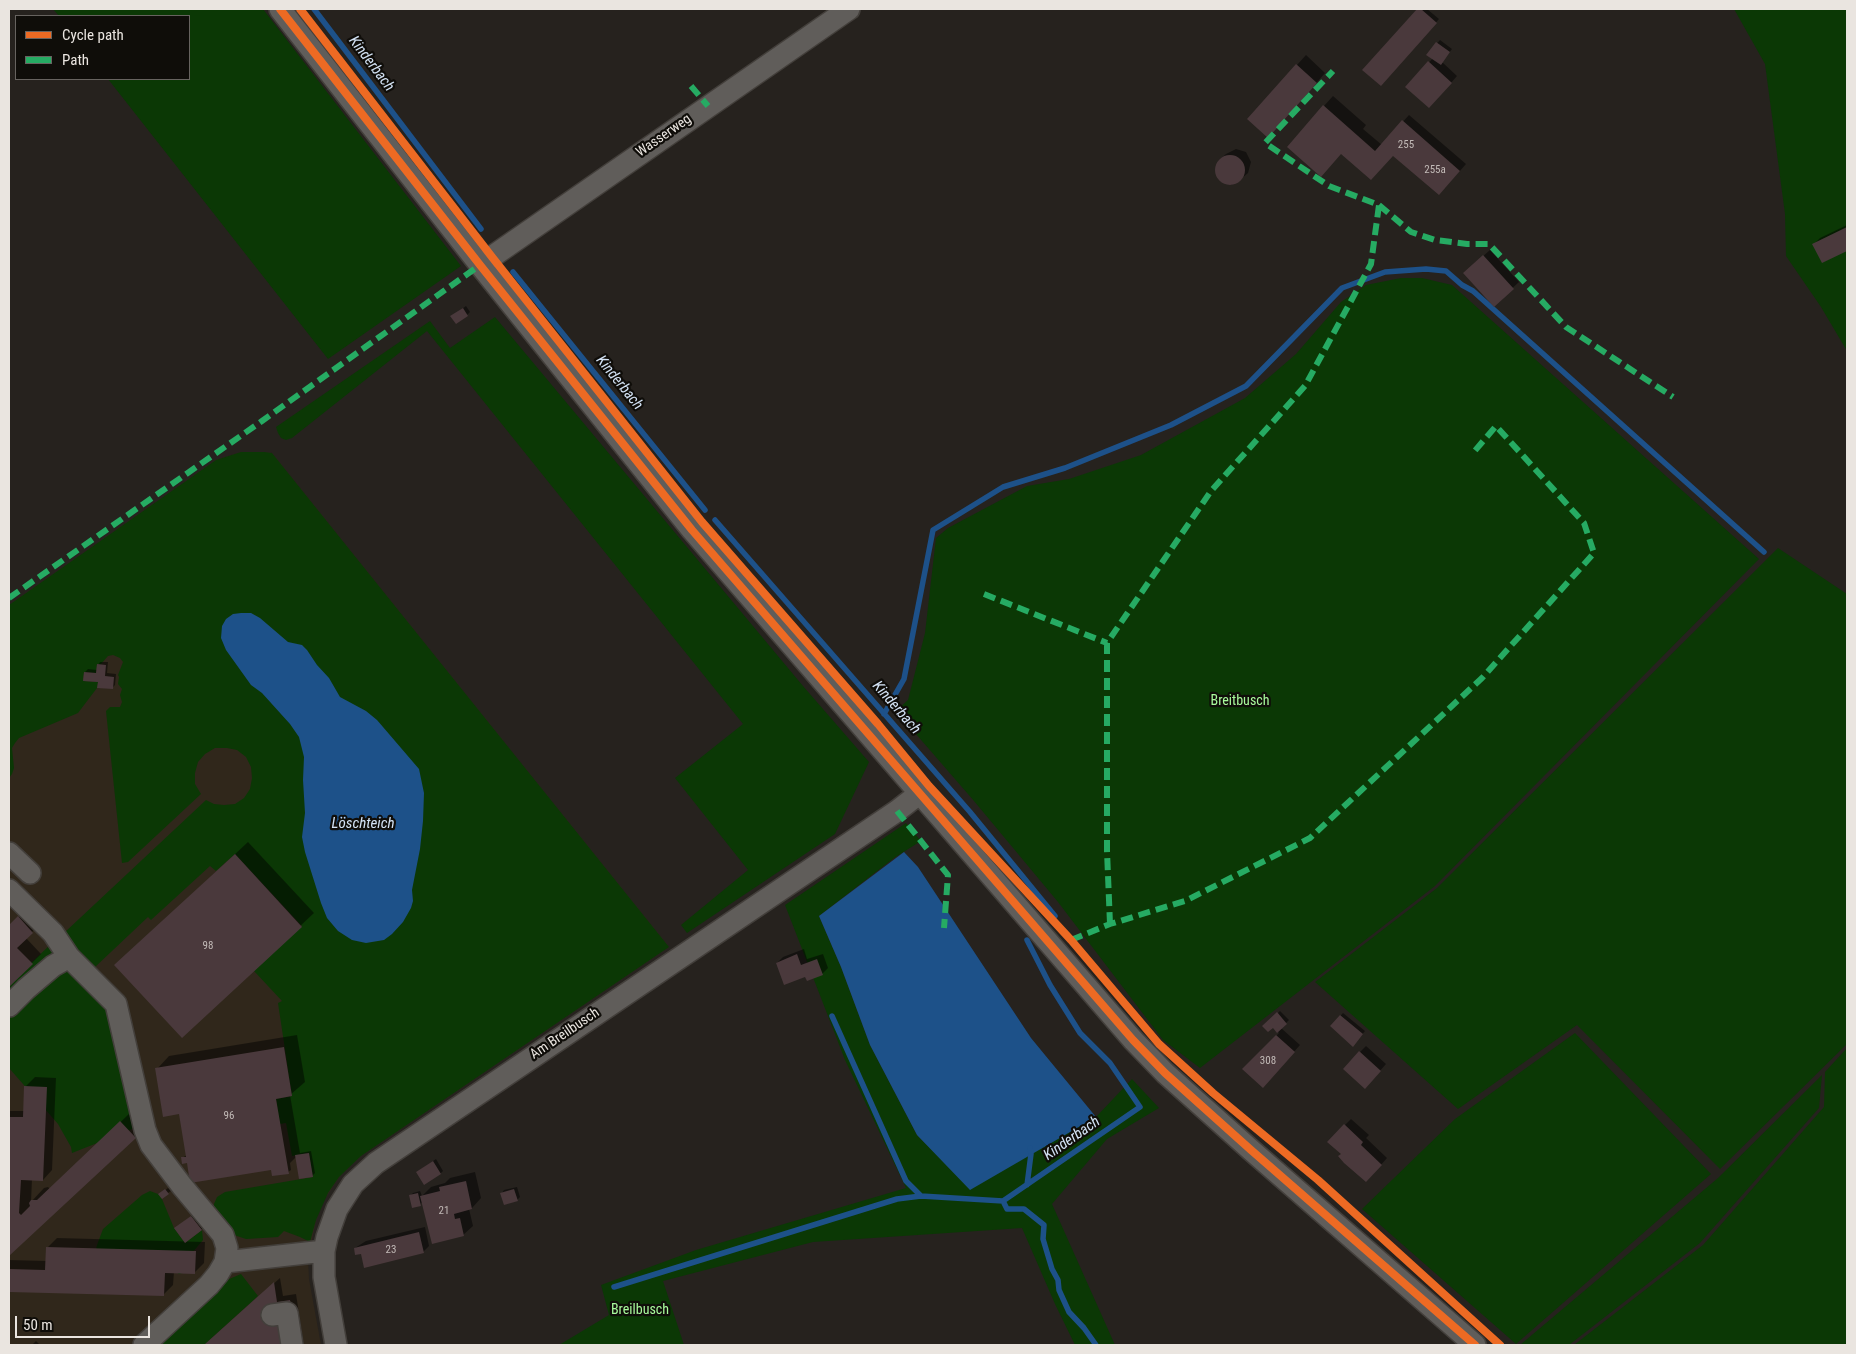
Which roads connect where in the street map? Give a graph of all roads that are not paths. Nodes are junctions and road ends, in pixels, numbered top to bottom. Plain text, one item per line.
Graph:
1 (280, 9) edge
2 (849, 9) edge
3 (480, 265) junction
4 (920, 793) junction
5 (9, 853) edge
6 (30, 873) dead end
7 (9, 890) edge
8 (69, 957) junction
9 (9, 1006) edge
10 (324, 1251) junction
11 (225, 1262) junction
12 (272, 1316) dead end
13 (144, 1345) edge
14 (292, 1345) edge
15 (336, 1345) edge
16 (1475, 1345) edge

1 - 3 street
2 - 3 street, Wasserweg
3 - 4 street
4 - 10 street, Am Breilbusch
4 - 16 street
5 - 6 street
7 - 8 street
8 - 9 street
8 - 11 street
10 - 11 street
10 - 15 street, Am Breilbusch
11 - 13 street
12 - 14 street

